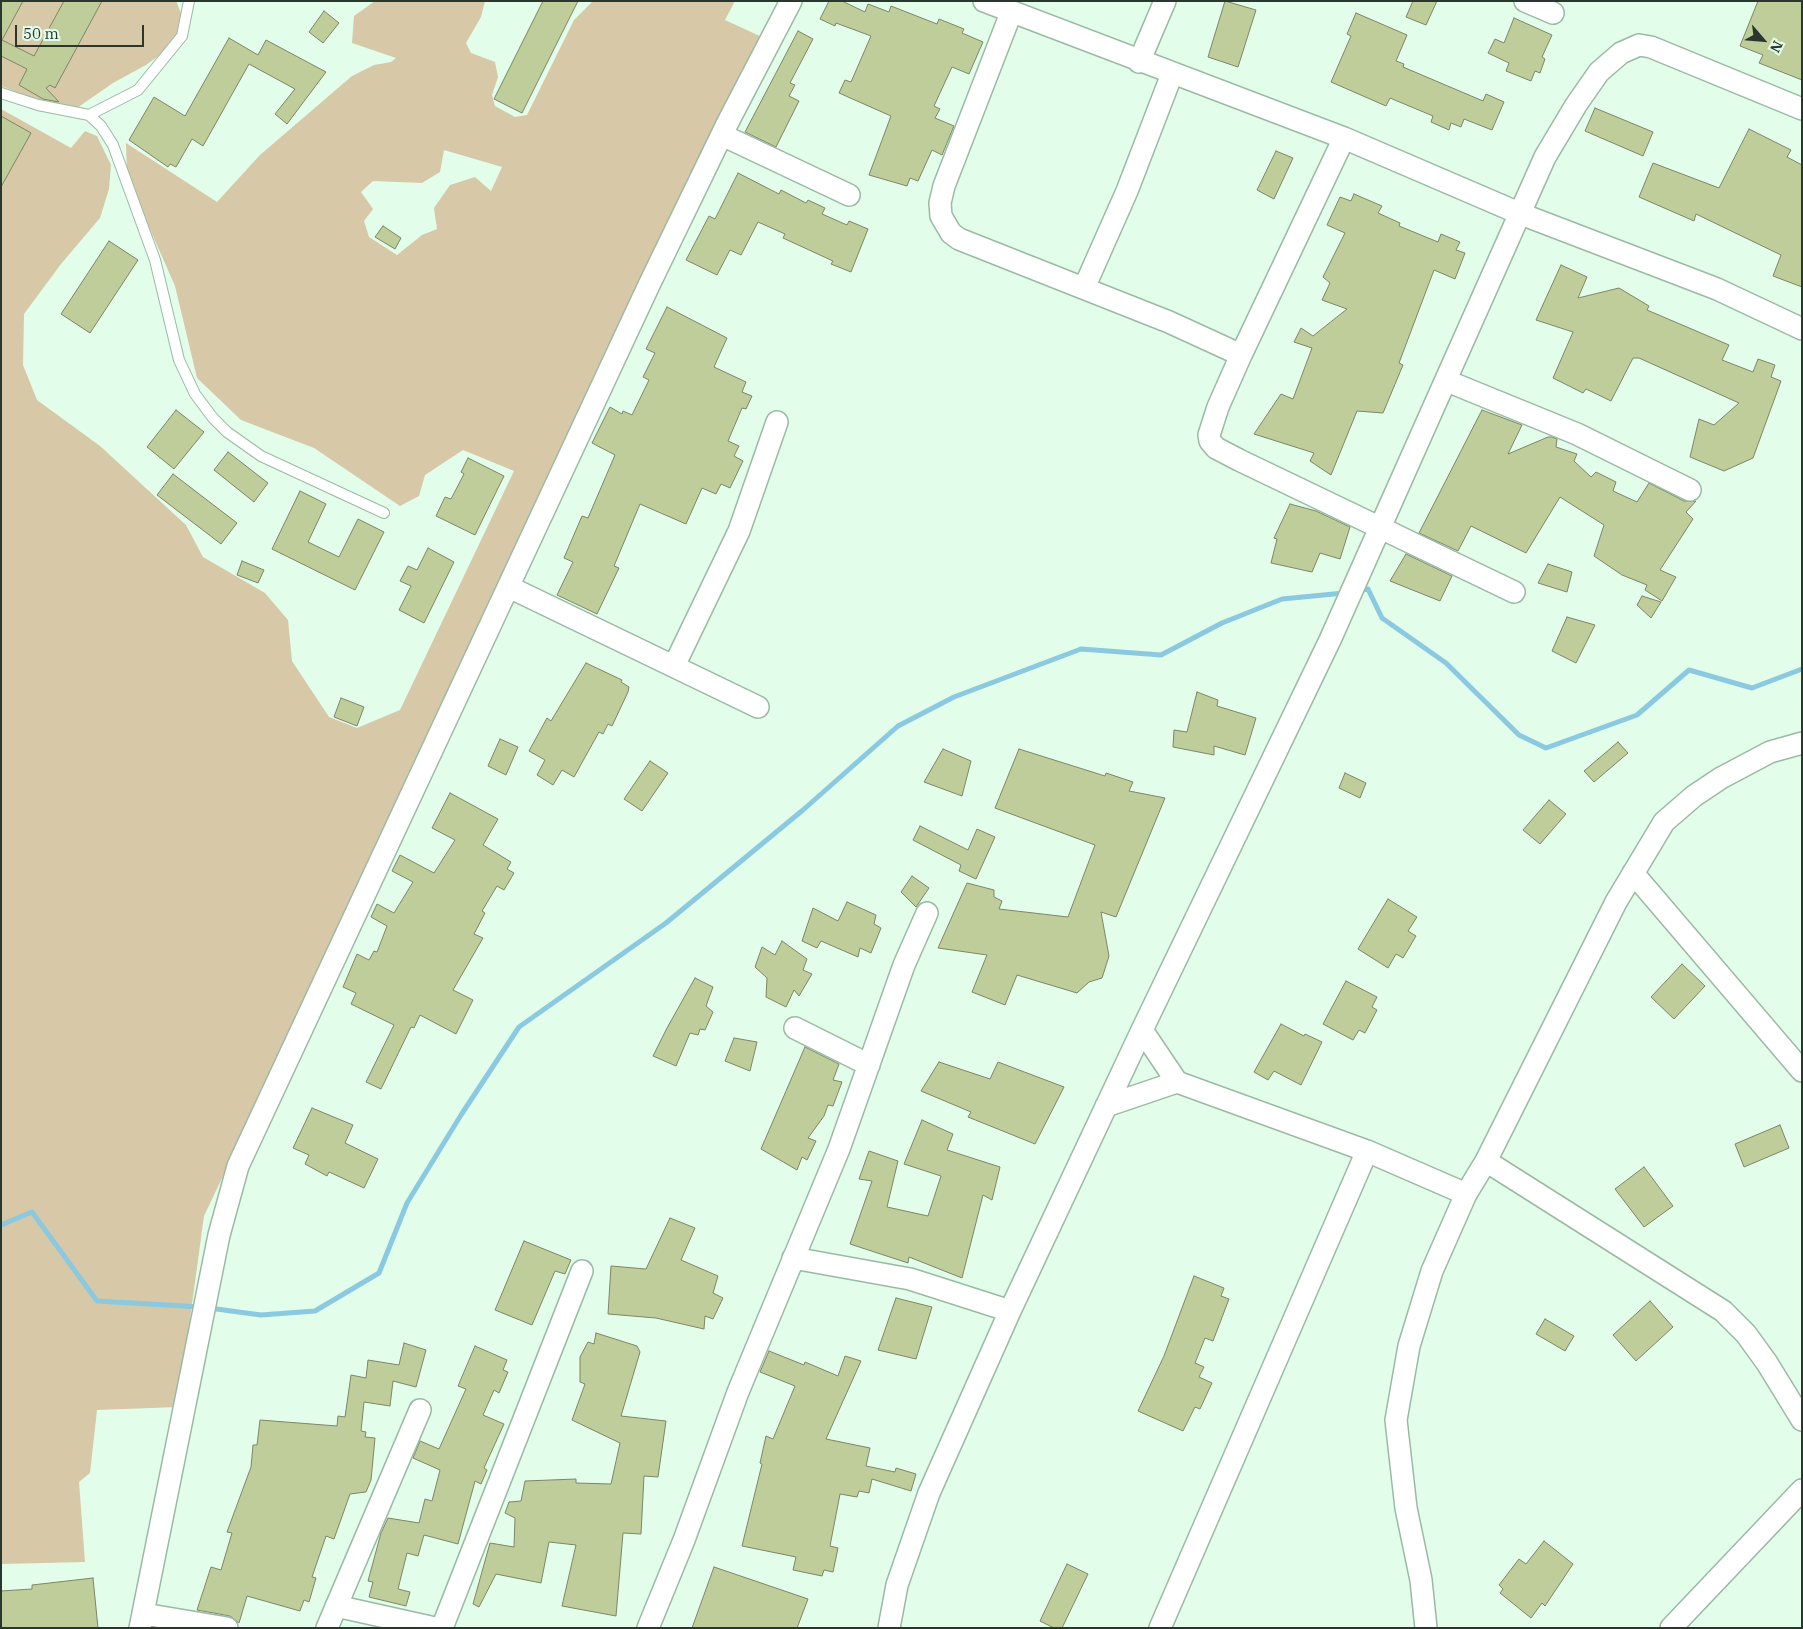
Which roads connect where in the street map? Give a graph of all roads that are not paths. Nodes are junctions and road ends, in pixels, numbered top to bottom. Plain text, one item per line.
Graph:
1 (188, 1) edge
2 (791, 1) edge
3 (984, 1) edge
4 (1165, 1) edge
5 (1525, 1) edge
6 (1011, 13) junction
7 (1553, 13) dead end
8 (1139, 62) junction
9 (1172, 74) junction
10 (1, 93) edge
11 (1802, 110) edge
12 (89, 115) junction
13 (722, 135) junction
14 (1344, 138) junction
15 (849, 195) dead end
16 (1521, 214) junction
17 (1084, 288) junction
18 (1802, 329) edge
19 (1241, 355) junction
20 (1447, 381) junction
21 (777, 422) dead end
22 (1690, 490) dead end
23 (384, 513) dead end
24 (1380, 528) junction
25 (509, 587) junction
26 (1514, 592) dead end
27 (674, 666) junction
28 (758, 707) dead end
29 (1802, 743) edge
30 (1633, 873) junction
31 (927, 913) dead end
32 (795, 1028) dead end
33 (1142, 1030) junction
34 (869, 1065) junction
35 (1802, 1071) edge
36 (1177, 1082) junction
37 (1106, 1106) junction
38 (1367, 1151) junction
39 (1486, 1161) junction
40 (1466, 1194) junction
41 (793, 1258) junction
42 (582, 1271) dead end
43 (1010, 1311) junction
44 (420, 1410) dead end
45 (1802, 1420) edge
46 (1802, 1490) edge
47 (336, 1606) junction
48 (142, 1621) edge
49 (227, 1628) edge
50 (327, 1628) edge
51 (435, 1628) edge
52 (442, 1628) edge
53 (648, 1628) edge
54 (889, 1628) edge
55 (1160, 1628) edge
56 (1426, 1628) edge
57 (1671, 1628) edge

1 - 12 lane
2 - 13 street
3 - 6 street
4 - 8 street
5 - 7 street
6 - 8 street
6 - 17 street
8 - 9 street
9 - 14 street
9 - 17 street
10 - 12 lane
11 - 16 street
12 - 23 lane
13 - 15 street
13 - 25 street
14 - 16 street
14 - 19 street
16 - 18 street
16 - 20 street
17 - 19 street
19 - 24 street
20 - 22 street
20 - 24 street
21 - 27 street
24 - 26 street
24 - 33 street
25 - 27 street
25 - 48 street
27 - 28 street
29 - 30 street
30 - 35 street
30 - 39 street
31 - 34 street
32 - 34 street
33 - 36 street
33 - 37 street
34 - 41 street
36 - 37 street
36 - 38 street
37 - 43 street
38 - 40 street
38 - 55 street
39 - 40 street
39 - 45 street
40 - 56 street
41 - 43 street
41 - 53 street
42 - 52 street
43 - 54 street
44 - 47 street
46 - 57 street
47 - 50 street
47 - 51 street
48 - 49 street

